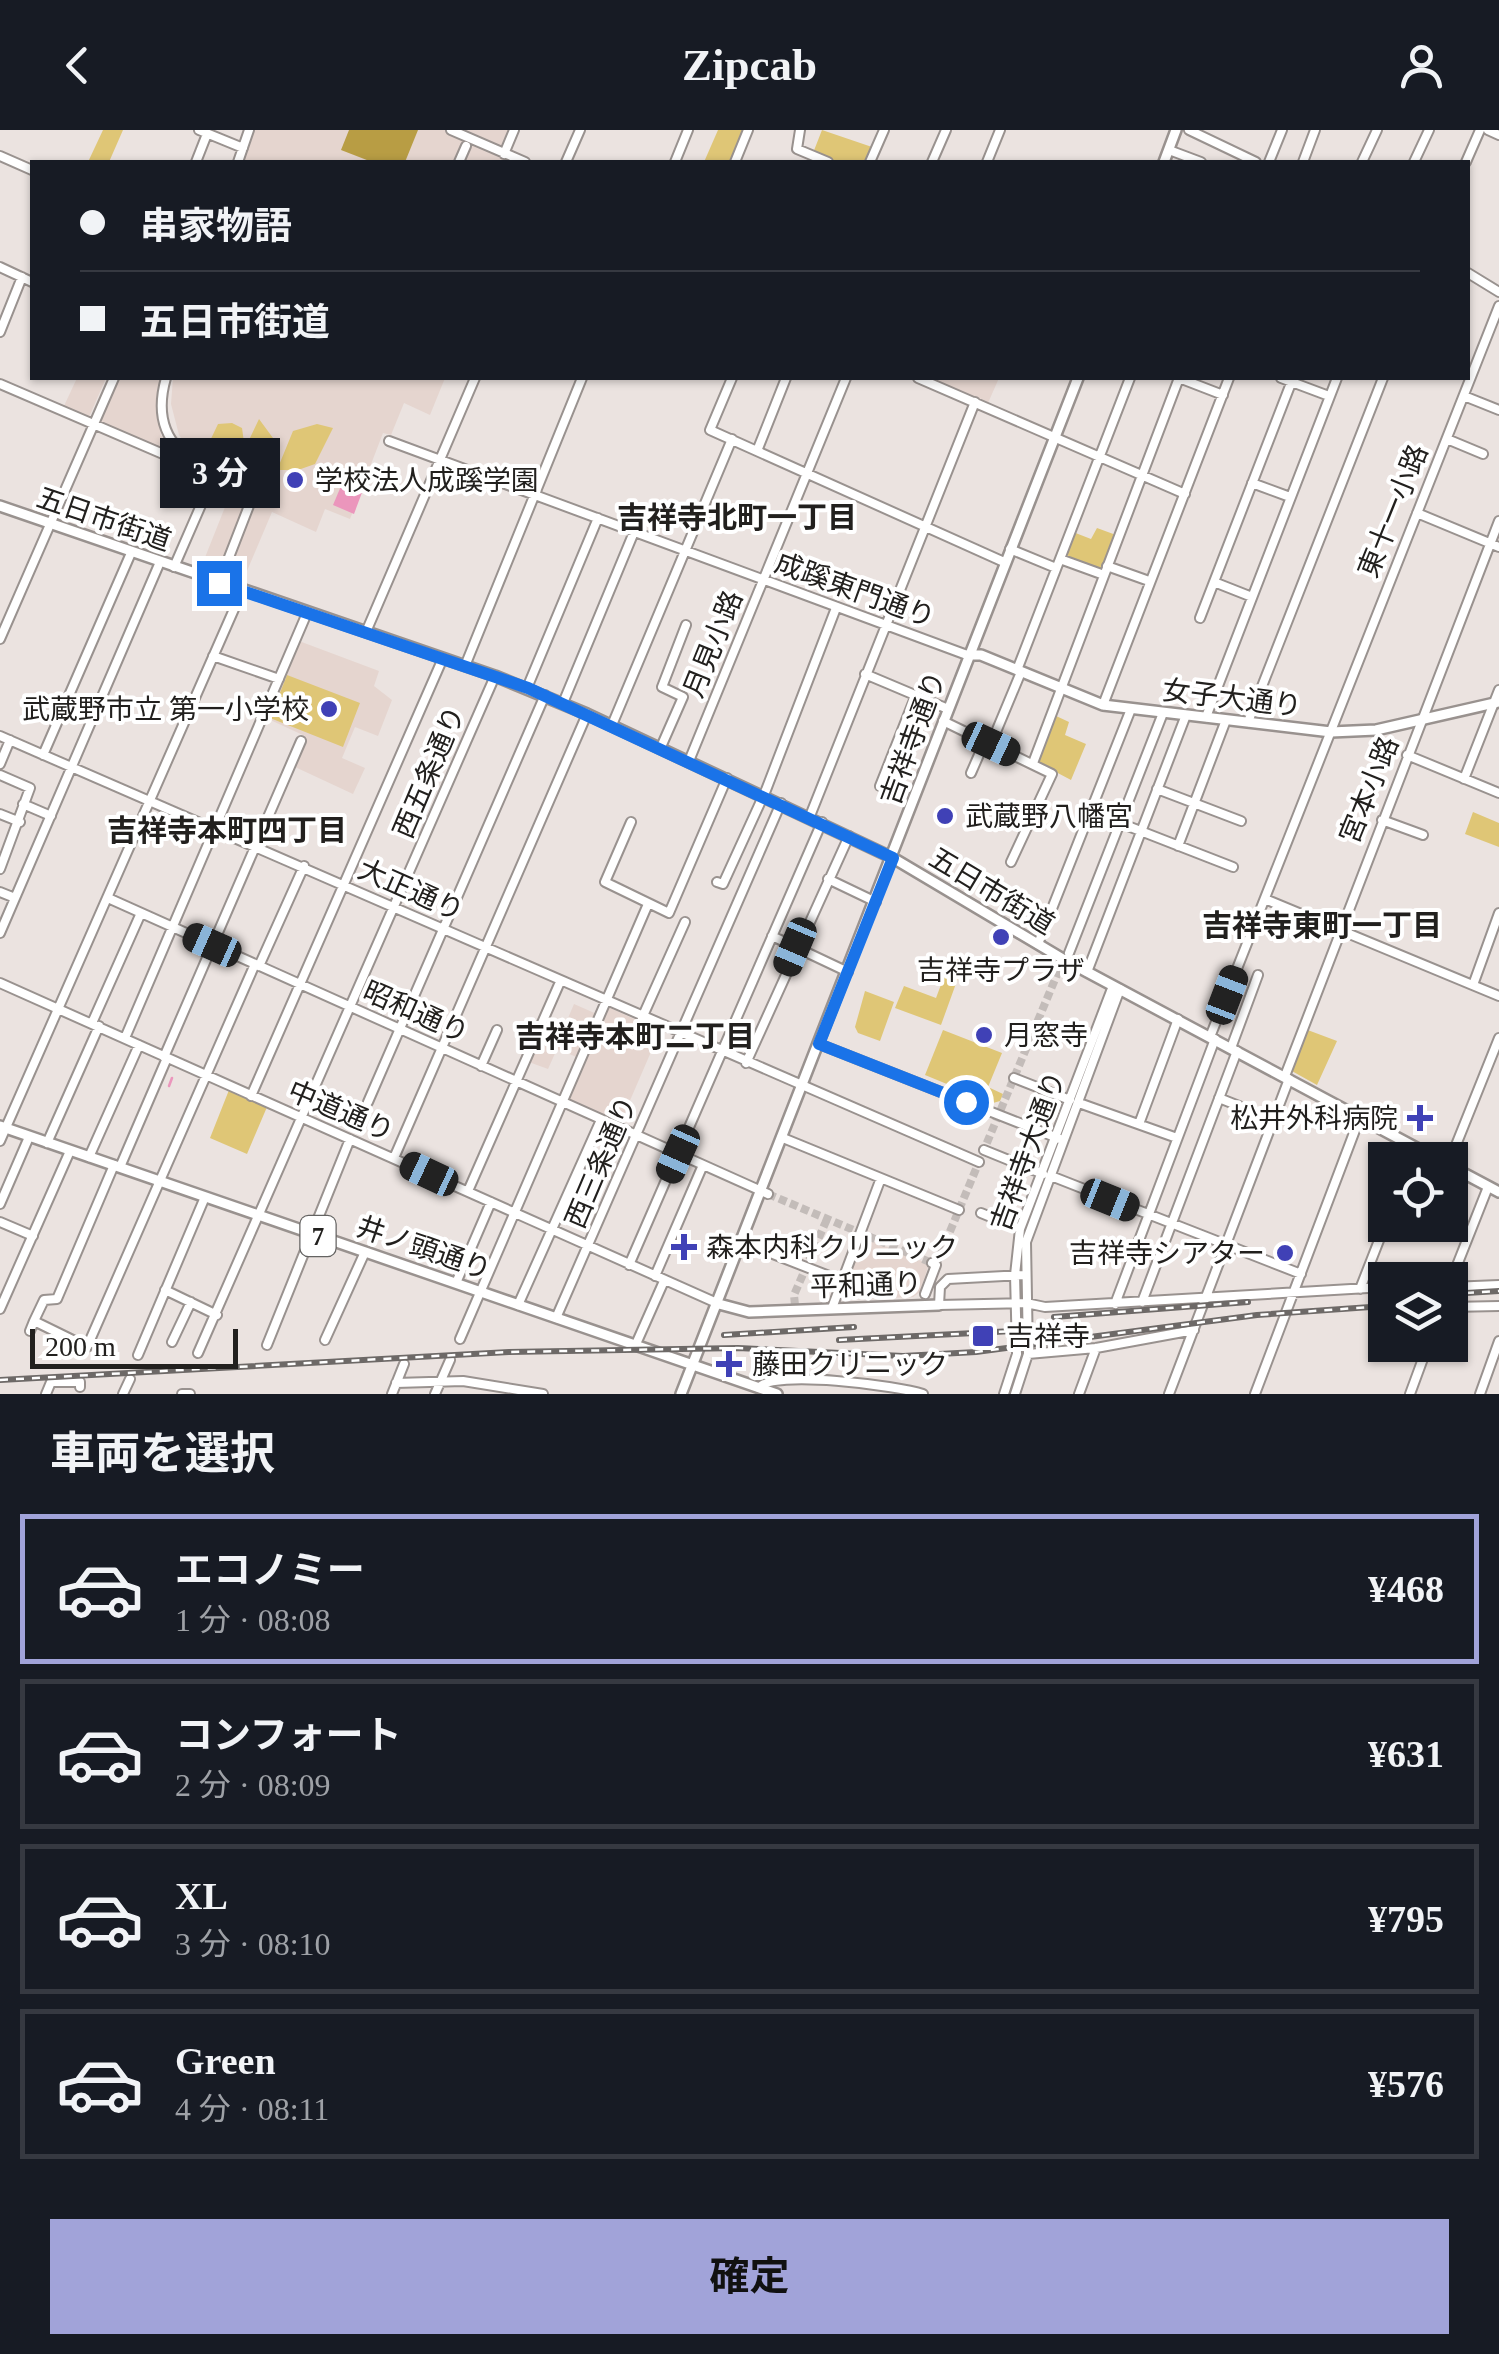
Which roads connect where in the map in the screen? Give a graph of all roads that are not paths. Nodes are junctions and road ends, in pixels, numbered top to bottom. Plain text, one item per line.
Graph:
1 (249, 130) edge
2 (452, 130) edge
3 (514, 130) edge
4 (580, 130) edge
5 (688, 130) edge
6 (748, 130) edge
7 (800, 130) edge
8 (884, 130) edge
9 (946, 130) edge
10 (1000, 130) edge
11 (1176, 130) edge
12 (1189, 130) edge
13 (1282, 130) edge
14 (1315, 130) edge
15 (1377, 130) edge
16 (1429, 130) edge
17 (1480, 130) edge
18 (1488, 130) edge
19 (203, 132) edge
20 (1499, 136) edge
21 (466, 146) dead end
22 (243, 148) junction
23 (1169, 150) junction
24 (504, 154) junction
25 (0, 156) edge
26 (196, 160) edge
27 (239, 160) edge
28 (460, 160) edge
29 (520, 160) edge
30 (567, 160) edge
31 (676, 160) edge
32 (736, 160) edge
33 (821, 160) edge
34 (871, 160) edge
35 (933, 160) edge
36 (988, 160) edge
37 (1165, 160) edge
38 (1196, 160) edge
39 (1252, 160) edge
40 (1270, 160) edge
41 (1304, 160) edge
42 (1363, 160) edge
43 (1415, 160) edge
44 (1467, 160) edge
45 (30, 169) edge
46 (0, 268) edge
47 (1470, 275) edge
48 (22, 277) junction
49 (30, 281) edge
50 (1499, 292) edge
51 (1499, 306) edge
52 (0, 332) edge
53 (113, 380) edge
54 (166, 380) edge
55 (474, 380) edge
56 (581, 380) edge
57 (731, 380) edge
58 (785, 380) edge
59 (845, 380) edge
60 (923, 380) edge
61 (1077, 380) edge
62 (1129, 380) edge
63 (1178, 380) edge
64 (1184, 380) edge
65 (1229, 380) edge
66 (1292, 380) edge
67 (1335, 380) edge
68 (1382, 380) edge
69 (0, 384) edge
70 (1223, 395) junction
71 (1329, 396) junction
72 (1464, 396) junction
73 (975, 402) junction
74 (1499, 410) edge
75 (94, 423) junction
76 (1054, 438) junction
77 (732, 439) junction
78 (1447, 439) junction
79 (390, 441) dead end
80 (757, 451) junction
81 (1484, 454) dead end
82 (1099, 458) junction
83 (439, 459) junction
84 (188, 460) junction
85 (215, 473) junction
86 (806, 473) junction
87 (1141, 476) junction
88 (259, 480) dead end
89 (1252, 483) junction
90 (257, 492) junction
91 (534, 494) junction
92 (1184, 494) junction
93 (1290, 498) junction
94 (1, 509) edge
95 (1416, 512) junction
96 (598, 518) junction
97 (1499, 521) edge
98 (50, 524) junction
99 (923, 526) junction
100 (634, 532) junction
101 (1495, 545) edge
102 (1010, 549) junction
103 (686, 551) junction
104 (132, 552) junction
105 (160, 562) junction
106 (1004, 562) junction
107 (1058, 563) junction
108 (174, 567) junction
109 (1105, 571) junction
110 (764, 580) junction
111 (1150, 581) junction
112 (1214, 582) junction
113 (219, 583) junction
114 (242, 591) junction
115 (1252, 597) junction
116 (836, 608) junction
117 (307, 613) junction
118 (1200, 618) dead end
119 (884, 624) junction
120 (686, 625) dead end
121 (366, 632) junction
122 (0, 639) edge
123 (967, 654) junction
124 (213, 656) junction
125 (443, 658) junction
126 (465, 666) junction
127 (1019, 671) junction
128 (865, 674) junction
129 (495, 676) junction
130 (280, 678) junction
131 (1061, 686) junction
132 (528, 688) junction
133 (1499, 690) edge
134 (545, 695) junction
135 (916, 695) junction
136 (1496, 702) edge
137 (563, 703) junction
138 (1103, 705) junction
139 (948, 708) junction
140 (1131, 709) junction
141 (1162, 713) junction
142 (587, 714) junction
143 (1186, 715) junction
144 (1206, 717) junction
145 (1226, 720) junction
146 (1422, 720) junction
147 (943, 722) junction
148 (1248, 722) junction
149 (612, 725) junction
150 (1330, 732) junction
151 (0, 736) edge
152 (10, 740) junction
153 (301, 741) dead end
154 (988, 742) junction
155 (661, 748) junction
156 (43, 755) junction
157 (1407, 755) junction
158 (689, 761) junction
159 (1033, 763) junction
160 (0, 764) edge
161 (72, 768) junction
162 (971, 773) dead end
163 (0, 775) edge
164 (727, 778) junction
165 (1464, 778) junction
166 (880, 786) dead end
167 (1157, 789) junction
168 (763, 794) junction
169 (1499, 794) edge
170 (150, 802) junction
171 (781, 803) junction
172 (1194, 803) junction
173 (23, 804) junction
174 (0, 814) edge
175 (52, 816) junction
176 (810, 816) junction
177 (1382, 820) junction
178 (1241, 821) dead end
179 (20, 822) junction
180 (631, 822) dead end
181 (822, 822) junction
182 (1120, 823) junction
183 (212, 828) junction
184 (1142, 832) junction
185 (1423, 835) dead end
186 (848, 836) junction
187 (256, 845) junction
188 (1178, 846) junction
189 (893, 858) junction
190 (1011, 862) dead end
191 (304, 866) junction
192 (1234, 866) dead end
193 (0, 868) edge
194 (828, 879) junction
195 (717, 882) dead end
196 (344, 884) junction
197 (0, 892) edge
198 (16, 898) junction
199 (108, 898) junction
200 (1265, 898) junction
201 (876, 902) junction
202 (648, 904) junction
203 (394, 908) junction
204 (141, 913) junction
205 (1499, 914) edge
206 (685, 922) dead end
207 (172, 927) junction
208 (1339, 929) junction
209 (443, 930) junction
210 (0, 933) edge
211 (772, 936) junction
212 (1038, 944) junction
213 (212, 945) junction
214 (795, 947) junction
215 (485, 949) junction
216 (1064, 959) junction
217 (257, 965) junction
218 (848, 972) junction
219 (1087, 972) junction
220 (1258, 975) dead end
221 (560, 982) junction
222 (0, 983) edge
223 (301, 985) junction
224 (1473, 985) junction
225 (1116, 988) junction
226 (1499, 996) edge
227 (606, 1002) junction
228 (350, 1007) junction
229 (60, 1008) junction
230 (642, 1018) junction
231 (1178, 1019) junction
232 (96, 1024) junction
233 (398, 1029) junction
234 (497, 1030) dead end
235 (680, 1034) junction
236 (125, 1038) junction
237 (1212, 1038) junction
238 (1499, 1038) edge
239 (819, 1044) junction
240 (139, 1045) junction
241 (442, 1048) junction
242 (1234, 1050) junction
243 (721, 1052) junction
244 (166, 1057) junction
245 (746, 1063) junction
246 (481, 1066) junction
247 (207, 1076) junction
248 (1014, 1078) dead end
249 (1287, 1078) junction
250 (516, 1082) junction
251 (803, 1088) junction
252 (251, 1096) junction
253 (1220, 1098) junction
254 (1075, 1101) junction
255 (368, 1102) dead end
256 (562, 1102) junction
257 (1360, 1118) junction
258 (302, 1119) junction
259 (601, 1120) junction
260 (1274, 1120) junction
261 (1139, 1124) junction
262 (3, 1127) edge
263 (30, 1136) junction
264 (636, 1136) junction
265 (783, 1138) junction
266 (1178, 1138) junction
267 (1060, 1139) junction
268 (0, 1140) edge
269 (350, 1140) junction
270 (1404, 1142) edge
271 (1458, 1142) edge
272 (47, 1143) junction
273 (984, 1150) dead end
274 (70, 1151) junction
275 (678, 1154) junction
276 (89, 1157) junction
277 (394, 1158) junction
278 (979, 1162) dead end
279 (117, 1166) junction
280 (703, 1166) junction
281 (1468, 1174) edge
282 (1047, 1175) junction
283 (881, 1178) junction
284 (161, 1182) junction
285 (1488, 1187) junction
286 (468, 1191) junction
287 (1499, 1192) edge
288 (765, 1193) junction
289 (205, 1197) junction
290 (491, 1202) junction
291 (0, 1204) edge
292 (959, 1210) dead end
293 (514, 1211) junction
294 (981, 1213) dead end
295 (1148, 1214) junction
296 (260, 1216) junction
297 (0, 1222) edge
298 (1173, 1224) junction
299 (550, 1228) junction
300 (1020, 1229) junction
301 (312, 1234) junction
302 (32, 1236) junction
303 (742, 1242) junction
304 (1378, 1242) edge
305 (1226, 1245) junction
306 (589, 1246) junction
307 (365, 1252) junction
308 (1459, 1262) edge
309 (934, 1264) tunnel mouth
310 (629, 1265) junction
311 (1301, 1274) junction
312 (1014, 1275) junction
313 (1025, 1275) junction
314 (659, 1278) junction
315 (842, 1281) junction
316 (456, 1283) junction
317 (1468, 1284) edge
318 (1499, 1285) edge
319 (1368, 1288) edge
320 (1360, 1289) junction
321 (165, 1290) junction
322 (479, 1291) junction
323 (1294, 1293) junction
324 (925, 1294) dead end
325 (1206, 1298) junction
326 (190, 1302) junction
327 (1026, 1302) junction
328 (1142, 1302) junction
329 (1015, 1303) junction
330 (719, 1304) junction
331 (1115, 1304) junction
332 (518, 1305) junction
333 (940, 1305) junction
334 (1499, 1306) edge
335 (1468, 1307) edge
336 (832, 1308) junction
337 (0, 1309) edge
338 (216, 1314) junction
339 (556, 1318) junction
340 (34, 1321) junction
341 (1194, 1330) junction
342 (30, 1331) dead end
343 (325, 1340) dead end
344 (460, 1340) dead end
345 (1499, 1341) edge
346 (172, 1342) dead end
347 (636, 1344) junction
348 (267, 1345) dead end
349 (1096, 1348) junction
350 (198, 1353) dead end
351 (1028, 1354) junction
352 (138, 1355) dead end
353 (450, 1360) dead end
354 (1422, 1362) edge
355 (404, 1364) dead end
356 (694, 1365) junction
357 (130, 1379) dead end
358 (440, 1382) junction
359 (396, 1384) junction
360 (80, 1388) dead end
361 (759, 1388) junction
362 (744, 1389) edge
363 (481, 1390) edge
364 (888, 1391) edge
365 (919, 1393) edge
366 (46, 1394) edge
367 (123, 1394) edge
368 (182, 1394) edge
369 (190, 1394) edge
370 (392, 1394) edge
371 (435, 1394) edge
372 (543, 1394) edge
373 (682, 1394) edge
374 (777, 1394) edge
375 (1004, 1394) edge
376 (1015, 1394) edge
377 (1079, 1394) edge
378 (1170, 1394) edge
379 (1255, 1394) edge
380 (1410, 1394) edge
381 (1480, 1394) edge

1 - 22 street
2 - 24 street
3 - 24 street
4 - 30 street
5 - 31 street
6 - 32 street
7 - 33 street
8 - 34 street
9 - 35 street
10 - 36 street
11 - 23 main road
12 - 39 street
13 - 40 street
14 - 41 street
15 - 42 street
16 - 43 street
17 - 44 street
18 - 20 street
19 - 22 street
19 - 26 street
21 - 28 street
22 - 27 street
23 - 37 main road
23 - 38 street
24 - 29 street
25 - 45 street
46 - 48 street
47 - 50 street
48 - 49 street
48 - 52 street
51 - 72 street, 東十一小路
53 - 75 street
54 - 84 street
55 - 83 street
56 - 91 street
57 - 77 street
58 - 80 street
59 - 86 street, 月見小路
60 - 73 street
61 - 76 main road, 吉祥寺通り
62 - 82 street
63 - 87 street
64 - 70 street
65 - 70 street
66 - 71 street
66 - 89 street
67 - 71 street
68 - 148 street
69 - 75 street
70 - 92 street
71 - 93 street
72 - 74 street
72 - 78 street, 東十一小路
73 - 76 street
73 - 99 street
75 - 84 street
75 - 98 street
76 - 82 street
76 - 102 main road, 吉祥寺通り
77 - 80 street
77 - 103 street
78 - 81 street
78 - 95 street, 東十一小路
79 - 83 street, 成蹊東門通り
80 - 86 street
82 - 87 street
82 - 107 street
83 - 91 street, 成蹊東門通り
83 - 121 street
84 - 85 street
85 - 90 street
85 - 108 street
86 - 99 street
86 - 110 street, 月見小路
87 - 92 street
87 - 109 street
88 - 90 street
89 - 93 street
89 - 112 street
90 - 113 street
91 - 96 street, 成蹊東門通り
91 - 126 street
92 - 111 street
93 - 115 street
94 - 98 main road, 五日市街道
95 - 101 street
95 - 150 street, 東十一小路
96 - 100 street, 成蹊東門通り
96 - 132 street
97 - 101 street, 宮本小路
98 - 104 main road, 五日市街道
98 - 122 street
99 - 106 street
99 - 119 street
100 - 103 street, 成蹊東門通り
100 - 137 street
101 - 146 street, 宮本小路
102 - 106 main road, 吉祥寺通り
102 - 107 street
103 - 110 street, 成蹊東門通り
103 - 149 street
104 - 105 main road, 五日市街道
104 - 156 street
105 - 108 main road, 五日市街道
105 - 161 street
106 - 123 main road, 吉祥寺通り
107 - 109 street
107 - 127 street
108 - 113 main road, 五日市街道
109 - 111 street
109 - 131 street
110 - 116 street, 成蹊東門通り
110 - 158 street, 月見小路
111 - 138 street
112 - 115 street
112 - 118 street
113 - 114 main road, 五日市街道
114 - 117 main road, 五日市街道
114 - 124 street
115 - 144 street
116 - 119 street, 成蹊東門通り
116 - 168 street
117 - 121 main road, 五日市街道
117 - 130 street
119 - 123 street, 成蹊東門通り
119 - 128 street
120 - 155 street
121 - 125 main road, 五日市街道
123 - 127 main road, 女子大通り
123 - 139 main road, 吉祥寺通り
124 - 130 street
124 - 170 street
125 - 126 main road, 五日市街道
125 - 196 street
126 - 129 main road, 五日市街道
127 - 131 main road, 女子大通り
127 - 154 street
128 - 135 street
128 - 176 street
129 - 132 main road, 五日市街道
129 - 203 street, 西五条通り
130 - 183 street
131 - 138 main road, 女子大通り
131 - 159 street
132 - 134 main road, 五日市街道
133 - 136 street
134 - 137 main road, 五日市街道
134 - 209 street
135 - 139 street
135 - 166 street
136 - 146 main road, 女子大通り
136 - 165 street
137 - 142 main road, 五日市街道
138 - 140 main road, 女子大通り
139 - 147 main road, 吉祥寺通り
140 - 141 main road, 女子大通り
140 - 212 street
141 - 143 main road, 女子大通り
141 - 182 street
142 - 149 main road, 五日市街道
142 - 215 street
143 - 144 main road, 女子大通り
143 - 167 street
144 - 145 main road, 女子大通り
145 - 148 main road, 女子大通り
145 - 172 street
146 - 150 main road, 女子大通り
146 - 157 street, 宮本小路
147 - 154 street
147 - 189 main road, 吉祥寺通り
148 - 150 main road, 女子大通り
149 - 155 main road, 五日市街道
150 - 200 street, 東十一小路
151 - 152 street, 大正通り
152 - 156 street, 大正通り
152 - 160 street
153 - 187 street
154 - 159 street
154 - 162 street
155 - 158 main road, 五日市街道
156 - 161 street, 大正通り
157 - 165 street
157 - 177 street, 宮本小路
158 - 164 main road, 五日市街道
159 - 190 street
161 - 170 street, 大正通り
161 - 175 street
163 - 173 street
164 - 168 main road, 五日市街道
164 - 202 street
165 - 169 street
167 - 172 street
167 - 184 street
168 - 171 main road, 五日市街道
168 - 195 street
170 - 183 street, 大正通り
170 - 199 street
171 - 176 main road, 五日市街道
171 - 235 street, 西三条通り
172 - 178 street
172 - 188 street
173 - 175 street
173 - 179 street
174 - 179 street
175 - 198 street
176 - 181 main road, 五日市街道
177 - 185 street
177 - 208 street, 宮本小路
179 - 193 street
180 - 202 street
181 - 186 main road, 五日市街道
181 - 211 street
182 - 184 street
182 - 216 street
183 - 187 street, 大正通り
183 - 207 street
184 - 188 street
184 - 219 street
186 - 189 main road, 五日市街道
186 - 194 street
187 - 191 street, 大正通り
187 - 213 street
188 - 192 street
189 - 201 main road, 吉祥寺通り
189 - 212 main road, 五日市街道
191 - 196 street, 大正通り
191 - 217 street
194 - 201 street
194 - 214 street
196 - 203 street, 大正通り
196 - 223 street
197 - 198 street
198 - 210 street
199 - 204 street, 昭和通り
199 - 229 street
200 - 208 street
200 - 237 street, 東十一小路
201 - 218 main road, 吉祥寺通り
202 - 227 street
203 - 209 street, 大正通り
203 - 228 street, 西五条通り
204 - 207 street, 昭和通り
204 - 232 street
205 - 224 street
206 - 230 street
207 - 213 street, 昭和通り
207 - 236 street
208 - 224 street
208 - 249 street, 宮本小路
209 - 215 street, 大正通り
209 - 233 street
211 - 214 street
211 - 243 street
212 - 216 main road, 五日市街道
213 - 217 street, 昭和通り
213 - 244 street
214 - 218 street
214 - 245 street
215 - 221 street, 大正通り
215 - 241 street
216 - 219 main road, 五日市街道
217 - 223 street, 昭和通り
217 - 247 street
218 - 239 main road, 吉祥寺通り
219 - 225 main road, 五日市街道
220 - 242 street
221 - 227 street, 大正通り
221 - 250 street
222 - 229 street, 中道通り
223 - 228 street, 昭和通り
223 - 252 street
224 - 226 street
225 - 231 main road, 五日市街道
225 - 254 street, 吉祥寺大通り
227 - 230 street, 大正通り
227 - 256 street
228 - 233 street, 昭和通り
228 - 258 street, 西五条通り
229 - 232 street, 中道通り
229 - 262 street
230 - 235 street, 大正通り
231 - 237 main road, 五日市街道
231 - 261 street
232 - 236 street, 中道通り
232 - 272 street
233 - 241 street, 昭和通り
233 - 255 street
234 - 246 street
235 - 243 street, 大正通り
235 - 264 street, 西三条通り
236 - 240 street, 中道通り
237 - 242 main road, 五日市街道
237 - 266 street, 東十一小路
238 - 271 street
239 - 251 main road, 吉祥寺通り
239 - 267 street
240 - 244 street, 中道通り
240 - 276 street
241 - 246 street, 昭和通り
241 - 277 street
242 - 249 main road, 五日市街道
242 - 253 street
243 - 245 street, 大正通り
243 - 275 street
244 - 247 street, 中道通り
244 - 279 street
245 - 251 street, 大正通り
246 - 250 street, 昭和通り
247 - 252 street, 中道通り
247 - 284 street
248 - 254 street
249 - 257 main road, 五日市街道
249 - 260 street, 宮本小路
250 - 256 street, 昭和通り
250 - 286 street
251 - 265 main road, 吉祥寺通り
251 - 278 street, 大正通り
252 - 258 street, 中道通り
253 - 260 street
253 - 298 street
254 - 261 street
254 - 267 street, 吉祥寺大通り
256 - 259 street, 昭和通り
256 - 293 street
257 - 270 main road, 五日市街道
257 - 311 street
258 - 269 street, 中道通り
258 - 296 street, 西五条通り
259 - 264 street, 昭和通り
259 - 299 street
260 - 305 street, 宮本小路
261 - 266 street
262 - 263 main road, 井ノ頭通り / 7
262 - 268 street
263 - 272 main road, 井ノ頭通り / 7
263 - 291 street
264 - 275 street, 昭和通り
264 - 306 street, 西三条通り
265 - 283 street
265 - 288 main road, 吉祥寺通り
266 - 295 street, 東十一小路
267 - 282 street, 吉祥寺大通り
269 - 277 street, 中道通り
269 - 301 street
272 - 274 main road, 井ノ頭通り / 7
273 - 282 street
274 - 276 main road, 井ノ頭通り / 7
274 - 302 street
275 - 280 street, 昭和通り
275 - 310 street
276 - 279 main road, 井ノ頭通り / 7
277 - 286 street, 中道通り
279 - 284 main road, 井ノ頭通り / 7
279 - 340 street
280 - 288 street, 昭和通り
280 - 314 street
281 - 285 main road
282 - 295 street
282 - 300 street, 吉祥寺大通り
282 - 313 street, 吉祥寺大通り
283 - 292 street
283 - 315 street
284 - 289 main road, 井ノ頭通り / 7
284 - 340 street
285 - 287 main road
285 - 308 street
286 - 290 street, 中道通り
288 - 303 main road, 吉祥寺通り
289 - 296 main road, 井ノ頭通り / 7
289 - 321 street
290 - 293 street, 中道通り
290 - 316 street
293 - 299 street, 中道通り
293 - 322 street
294 - 300 street
295 - 298 street
295 - 331 street, 東十一小路
296 - 301 main road, 井ノ頭通り / 7
296 - 338 street, 西五条通り
297 - 302 street
298 - 305 street
298 - 328 street
299 - 306 street, 中道通り
299 - 332 street
300 - 312 street, 吉祥寺大通り
301 - 307 main road, 井ノ頭通り / 7
301 - 348 street
302 - 337 street
303 - 315 street
303 - 330 main road, 吉祥寺通り
304 - 320 street
305 - 311 street
305 - 325 street, 宮本小路
306 - 310 street, 中道通り
306 - 339 street, 西三条通り
307 - 316 main road, 井ノ頭通り / 7
307 - 343 street
309 - 324 street
310 - 314 street, 中道通り
311 - 323 street
312 - 313 street
312 - 329 street, 吉祥寺大通り
312 - 333 street
313 - 327 street, 吉祥寺大通り
314 - 330 street, 中道通り
314 - 347 street
315 - 336 street
316 - 322 main road, 井ノ頭通り / 7
317 - 318 street
319 - 320 street, 平和通り
320 - 323 street, 平和通り
321 - 326 street
321 - 352 street
322 - 332 main road, 井ノ頭通り / 7
322 - 344 street
323 - 325 street, 平和通り
323 - 379 street
325 - 328 street, 平和通り
325 - 341 street, 宮本小路
326 - 338 street
326 - 346 street
327 - 329 street, 平和通り
327 - 331 street, 平和通り
327 - 351 street, 吉祥寺大通り
328 - 331 street, 平和通り
329 - 333 street, 平和通り
329 - 375 street, 吉祥寺大通り
330 - 336 main road, 平和通り
330 - 356 main road, 吉祥寺通り
332 - 339 main road, 井ノ頭通り / 7
333 - 336 main road, 平和通り
334 - 335 street
338 - 350 street, 西五条通り
339 - 347 main road, 井ノ頭通り / 7
340 - 342 street
341 - 349 street
341 - 378 street, 宮本小路
345 - 381 street
347 - 356 main road, 井ノ頭通り / 7
349 - 351 street
349 - 377 street
351 - 376 street, 吉祥寺大通り
353 - 358 street
354 - 380 street
355 - 359 street
356 - 362 main road, 井ノ頭通り / 7
356 - 373 main road, 吉祥寺通り
357 - 367 street
358 - 359 street
358 - 363 street
358 - 371 street
359 - 370 street
360 - 366 street
361 - 362 main road, 井ノ頭通り / 7
361 - 364 street
361 - 374 main road, 井ノ頭通り / 7
363 - 372 street
364 - 365 street
368 - 369 street

